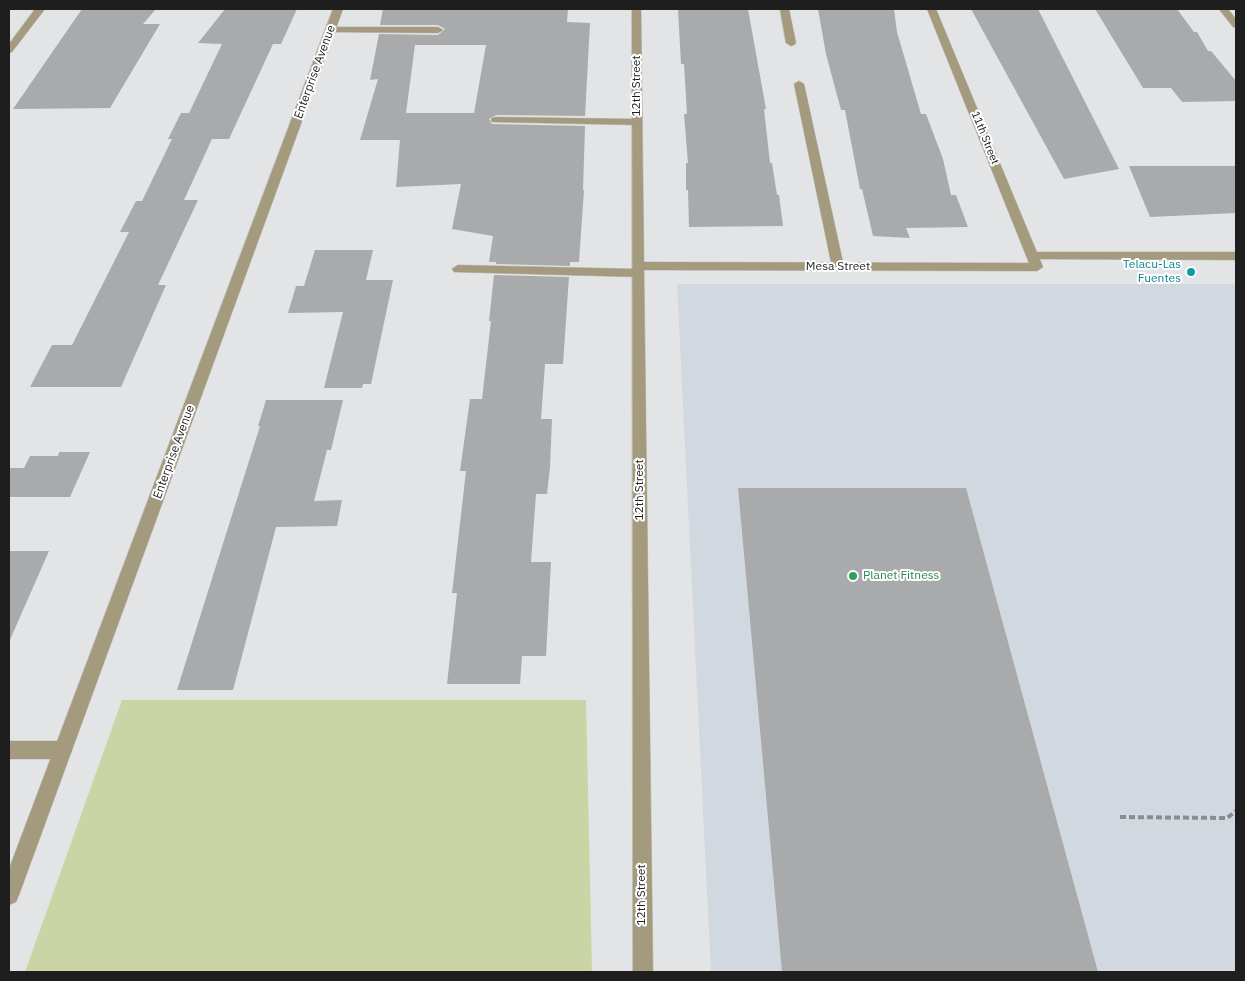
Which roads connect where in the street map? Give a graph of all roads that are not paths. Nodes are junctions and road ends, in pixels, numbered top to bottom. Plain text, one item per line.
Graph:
1 (40, 9) edge
2 (338, 9) edge
3 (636, 9) edge
4 (784, 9) edge
5 (932, 9) edge
6 (1224, 9) edge
7 (1236, 25) edge
8 (331, 30) junction
9 (438, 30) dead end
10 (791, 44) dead end
11 (9, 50) edge
12 (799, 84) dead end
13 (496, 120) dead end
14 (637, 122) junction
15 (1236, 256) edge
16 (1035, 262) junction
17 (838, 267) junction
18 (458, 269) dead end
19 (638, 270) junction
20 (9, 750) edge
21 (63, 750) junction
22 (9, 895) edge
23 (643, 972) edge

1 - 11 street
2 - 8 street, Enterprise Avenue
3 - 14 street, 12th Street
4 - 10 street
5 - 16 street, 11th Street
6 - 7 street
8 - 9 street
8 - 21 street, Enterprise Avenue
12 - 17 street
13 - 14 street
14 - 19 street, 12th Street
15 - 16 street, Mesa Street
16 - 17 street, Mesa Street
17 - 19 street, Mesa Street
18 - 19 street, Mesa Street
19 - 23 street, 12th Street
20 - 21 street
21 - 22 street, Enterprise Avenue

